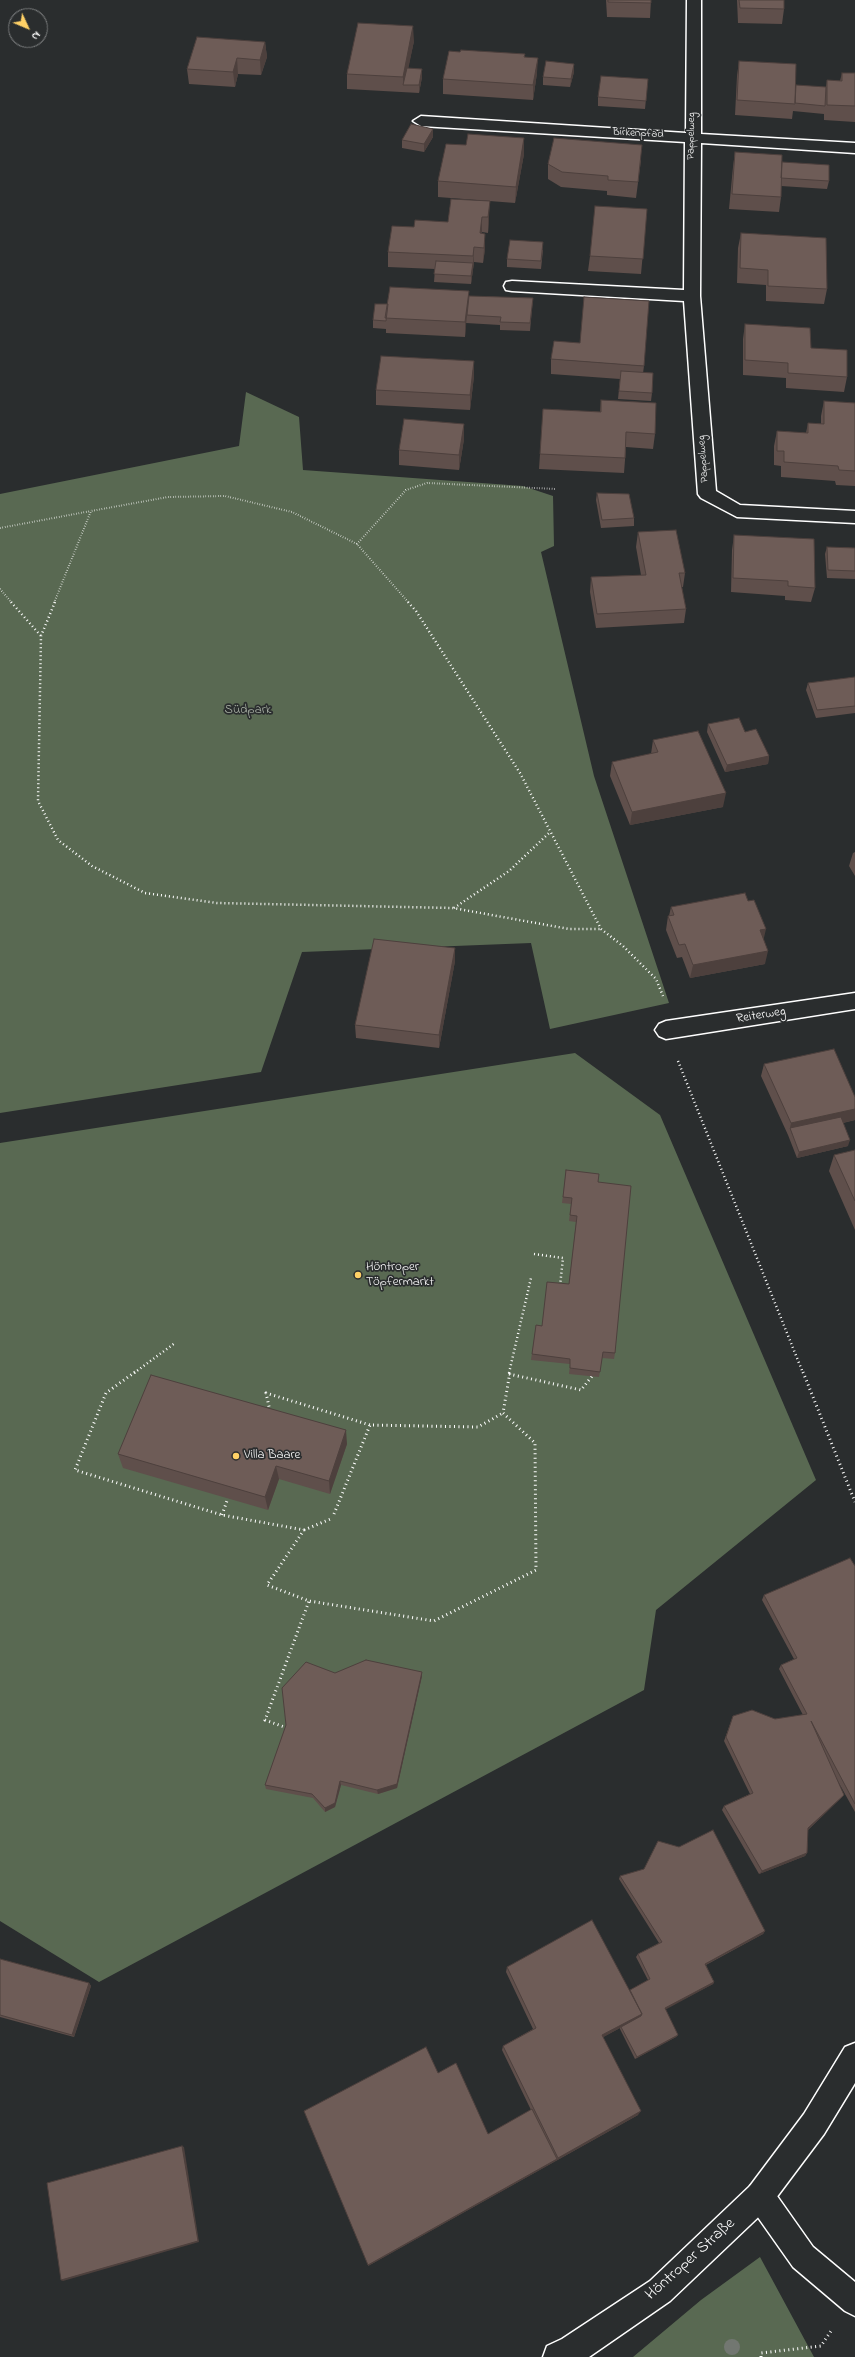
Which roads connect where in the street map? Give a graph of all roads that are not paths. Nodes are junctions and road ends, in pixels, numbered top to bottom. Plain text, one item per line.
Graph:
1 (694, 0) edge
2 (420, 121) dead end
3 (692, 138) junction
4 (855, 148) edge
5 (512, 286) dead end
6 (692, 296) junction
7 (855, 517) edge
8 (855, 1001) edge
9 (666, 1030) road end
10 (855, 2057) edge
11 (760, 2196) junction
12 (855, 2301) edge
13 (558, 2357) edge

1 - 3 street, Pappelweg
2 - 3 street, Birkenpfad
3 - 4 street, Birkenpfad
3 - 6 street, Pappelweg
5 - 6 street
6 - 7 street, Pappelweg
8 - 9 street, Reiterweg
10 - 11 street, Höntroper Straße
11 - 12 street
11 - 13 street, Höntroper Straße

